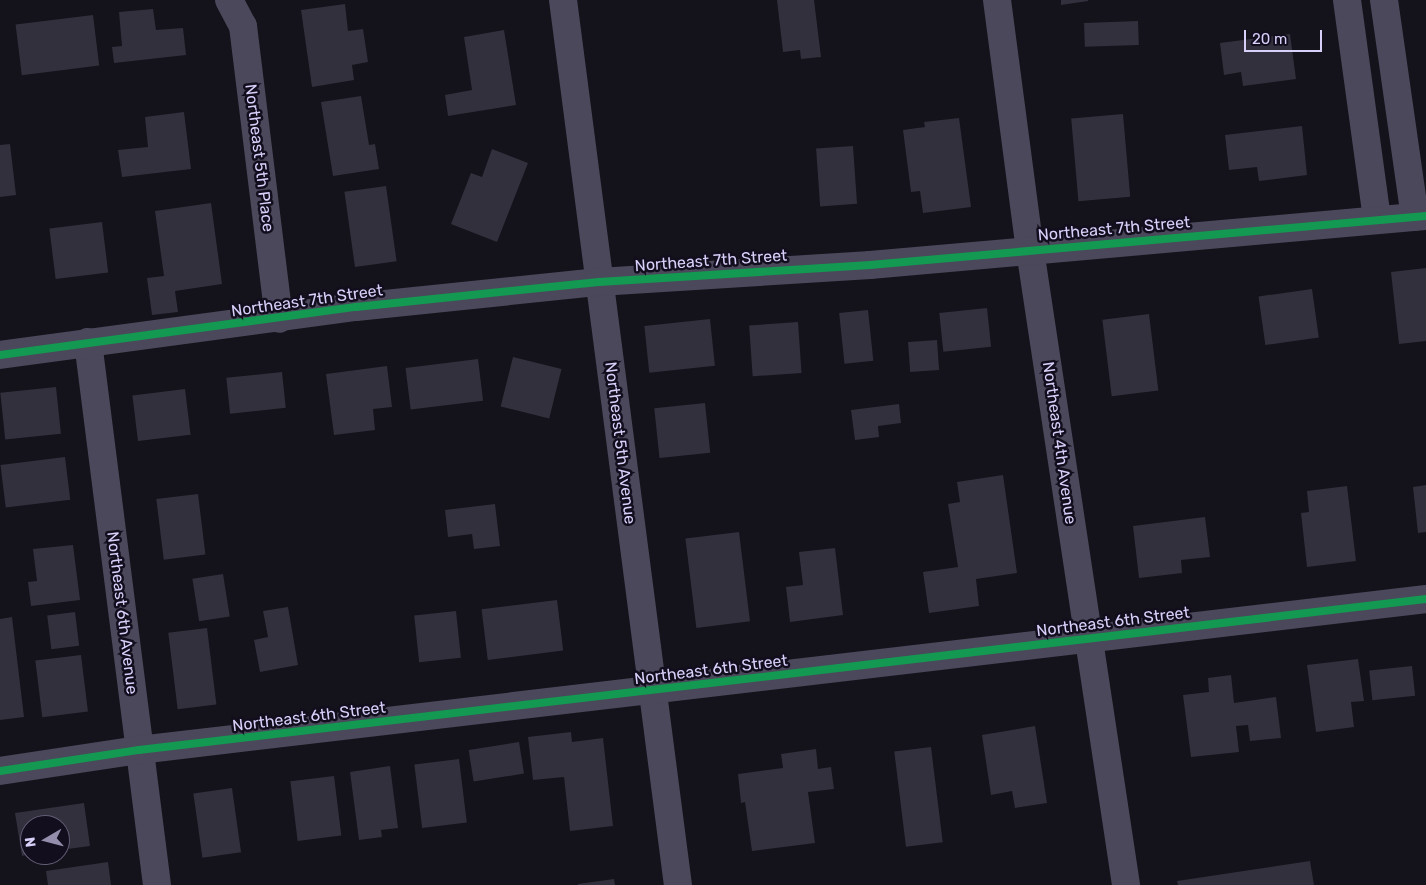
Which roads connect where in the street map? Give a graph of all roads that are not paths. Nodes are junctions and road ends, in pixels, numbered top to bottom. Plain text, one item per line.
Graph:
1 (229, 0) edge
2 (563, 0) edge
3 (997, 0) edge
4 (1347, 0) edge
5 (1384, 0) edge
6 (1420, 217) edge
7 (1377, 220) junction
8 (1030, 250) junction
9 (599, 282) junction
10 (279, 319) junction
11 (88, 342) junction
12 (0, 355) edge
13 (1426, 599) edge
14 (1088, 638) junction
15 (652, 692) junction
16 (139, 750) junction
17 (0, 771) edge
18 (157, 885) edge
19 (678, 885) edge
20 (1126, 885) edge

1 - 10 street, Northeast 5th Place
2 - 9 street, Northeast 5th Avenue
3 - 8 street, Northeast 4th Avenue
4 - 7 street
5 - 6 street
6 - 7 street, Northeast 7th Street
7 - 8 street, Northeast 7th Street
8 - 9 street, Northeast 7th Street
8 - 14 street, Northeast 4th Avenue
9 - 10 street, Northeast 7th Street
9 - 15 street, Northeast 5th Avenue
10 - 11 street, Northeast 7th Street
11 - 12 street, Northeast 7th Street
11 - 16 street, Northeast 6th Avenue
13 - 14 street, Northeast 6th Street
14 - 15 street, Northeast 6th Street
14 - 20 street, Northeast 4th Avenue
15 - 16 street, Northeast 6th Street
15 - 19 street, Northeast 5th Avenue
16 - 17 street, Northeast 6th Street
16 - 18 street, Northeast 6th Avenue

